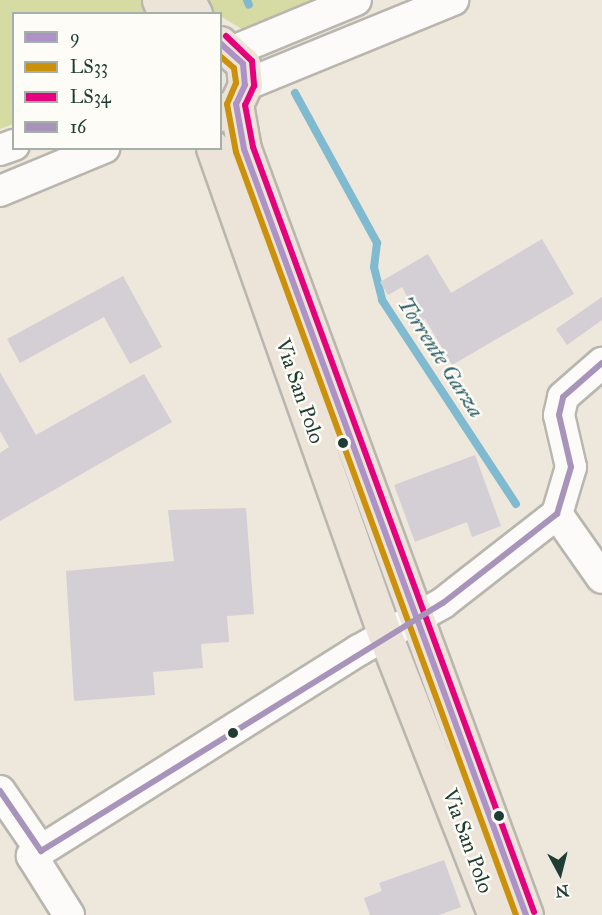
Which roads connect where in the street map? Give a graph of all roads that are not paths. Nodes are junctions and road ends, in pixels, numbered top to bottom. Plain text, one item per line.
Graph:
1 (356, 0) edge
2 (453, 0) edge
3 (227, 47) edge
4 (234, 101) edge
5 (99, 150) edge
6 (214, 150) edge
7 (0, 191) edge
8 (602, 363) edge
9 (557, 514) junction
10 (602, 578) edge
11 (415, 620) junction
12 (385, 635) junction
13 (0, 791) edge
14 (41, 851) junction
15 (69, 915) edge
16 (495, 915) edge
17 (526, 915) edge

1 - 3 street
2 - 4 street
3 - 4 main road, Via San Polo
4 - 11 main road, Via San Polo
5 - 7 street
6 - 12 main road, Via San Polo
8 - 9 street
9 - 10 street
9 - 11 street
11 - 12 street
11 - 17 main road, Via San Polo
12 - 14 street
12 - 16 main road, Via San Polo
13 - 14 street
14 - 15 street

